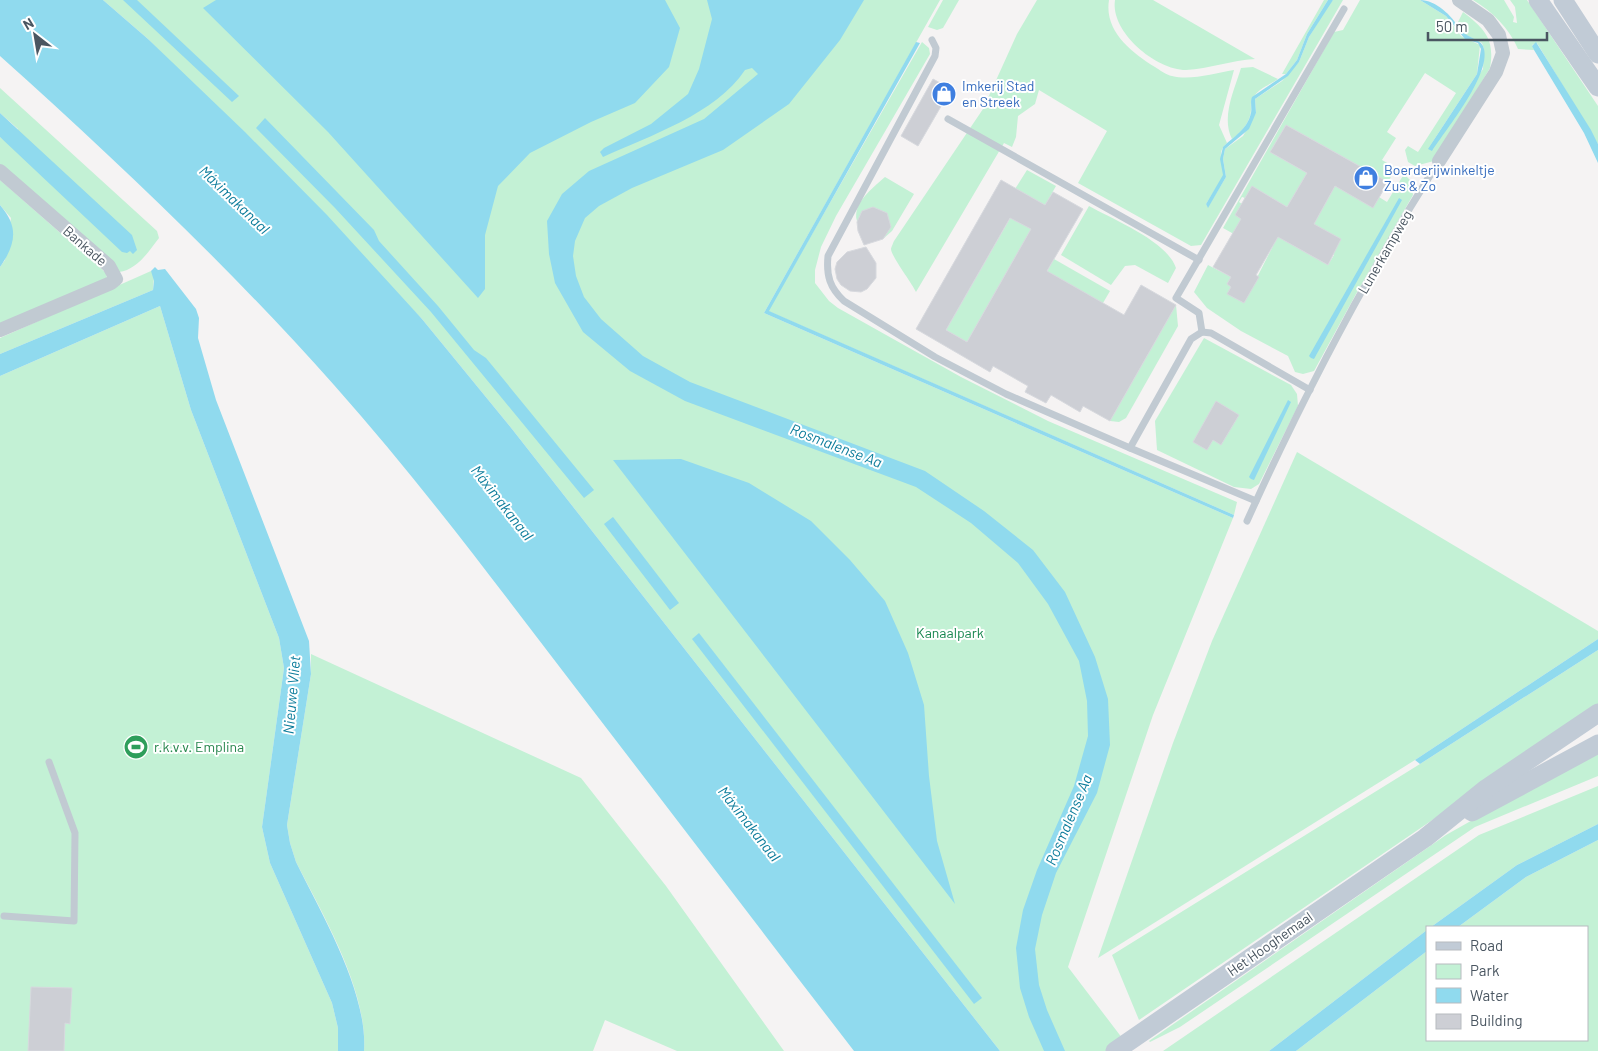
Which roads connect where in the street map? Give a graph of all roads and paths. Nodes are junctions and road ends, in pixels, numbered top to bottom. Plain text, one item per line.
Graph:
1 (1459, 0) edge
2 (1538, 0) edge
3 (1563, 0) edge
4 (1344, 9) dead end
5 (932, 40) dead end
6 (1598, 54) edge
7 (1598, 87) edge
8 (948, 119) dead end
9 (1439, 161) joint
10 (0, 171) edge
11 (1199, 260) junction
12 (0, 330) edge
13 (1202, 332) junction
14 (1310, 390) junction
15 (1130, 448) junction
16 (1256, 501) junction
17 (1247, 521) dead end
18 (1598, 713) edge
19 (1598, 744) edge
20 (49, 762) dead end
21 (1425, 838) junction
22 (4, 916) dead end
23 (1118, 1049) edge

1 - 9 street, Lunerkampweg
2 - 7 street
3 - 6 street
4 - 11 lane
5 - 15 lane
8 - 11 lane
9 - 14 lane, Lunerkampweg
10 - 12 street, Bankade
11 - 13 lane
13 - 14 lane
13 - 15 lane
14 - 16 lane, Lunerkampweg
15 - 16 lane
16 - 17 lane, Lunerkampweg
18 - 21 street, Het Hooghemaal
19 - 21 street, Het Hooghemaal
20 - 22 lane
21 - 23 street, Het Hooghemaal

